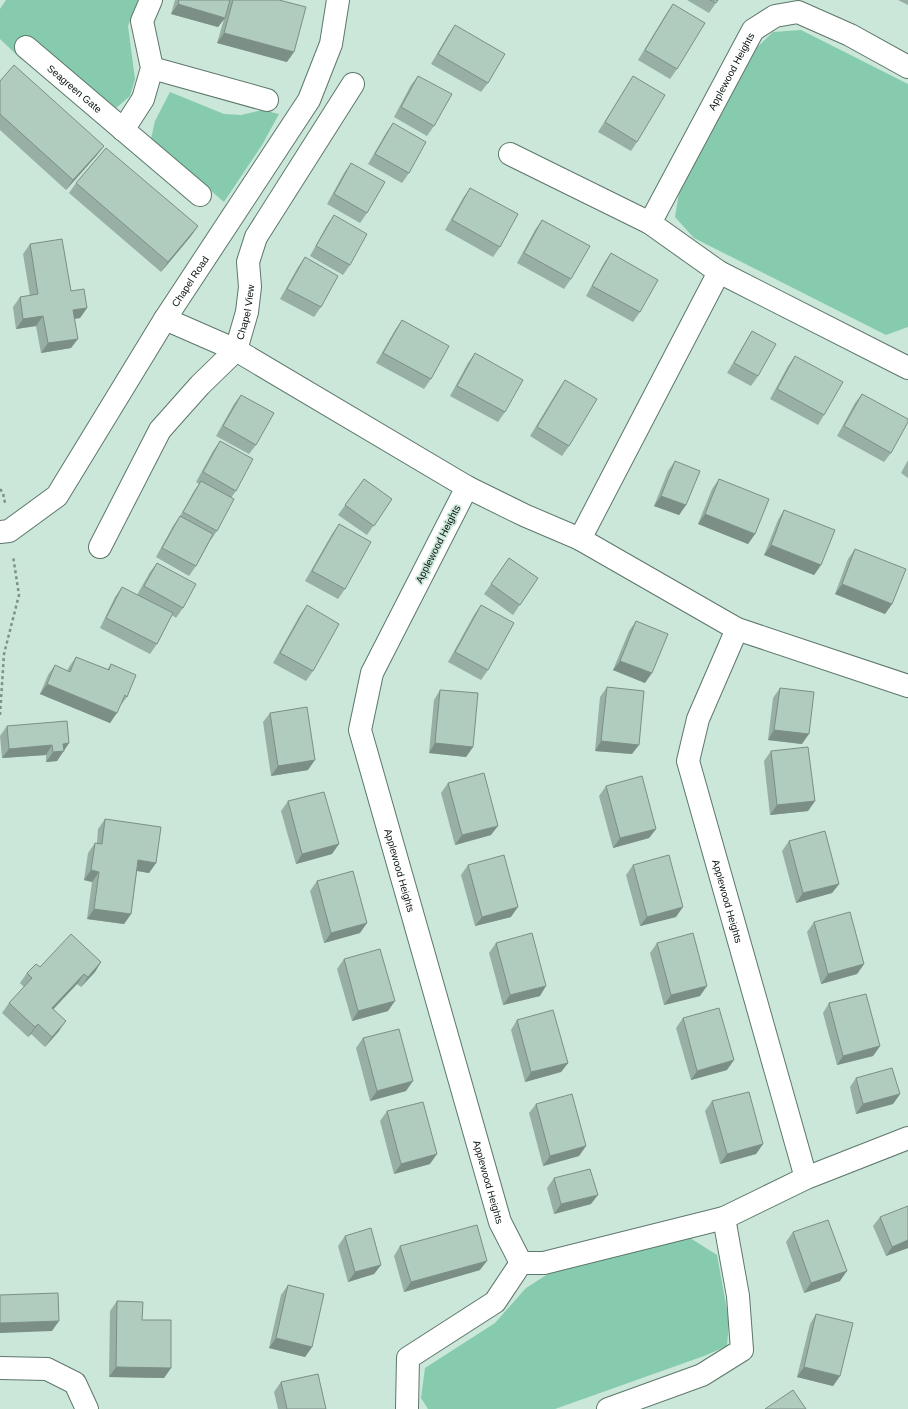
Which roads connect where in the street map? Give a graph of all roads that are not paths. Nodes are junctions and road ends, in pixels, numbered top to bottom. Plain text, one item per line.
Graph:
1 (151, 0) edge
2 (338, 0) edge
3 (26, 47) dead end
4 (908, 67) edge
5 (152, 68) junction
6 (353, 84) dead end
7 (267, 100) dead end
8 (123, 130) junction
9 (510, 154) dead end
10 (200, 194) dead end
11 (650, 223) junction
12 (719, 272) junction
13 (165, 320) junction
14 (236, 350) junction
15 (907, 365) edge
16 (467, 487) junction
17 (5, 532) edge
18 (580, 538) junction
19 (100, 547) dead end
20 (737, 629) junction
21 (908, 686) edge
22 (908, 1138) edge
23 (806, 1178) junction
24 (724, 1218) junction
25 (521, 1263) junction
26 (0, 1368) edge
27 (87, 1409) edge
28 (407, 1409) edge
29 (608, 1409) edge

1 - 5 street
2 - 13 street, Chapel Road
3 - 8 street, Seagreen Gate
4 - 11 street, Applewood Heights
5 - 7 street
5 - 8 street
6 - 14 street, Chapel View
8 - 10 street, Seagreen Gate
9 - 11 street
11 - 12 street
12 - 15 street
12 - 18 street
13 - 14 street
13 - 17 street, Chapel Road
14 - 16 street
14 - 19 street, Chapel View
16 - 18 street
16 - 25 street, Applewood Heights
18 - 20 street
20 - 21 street
20 - 23 street, Applewood Heights
22 - 23 street
23 - 24 street
24 - 25 street
24 - 29 street
25 - 28 street
26 - 27 street

